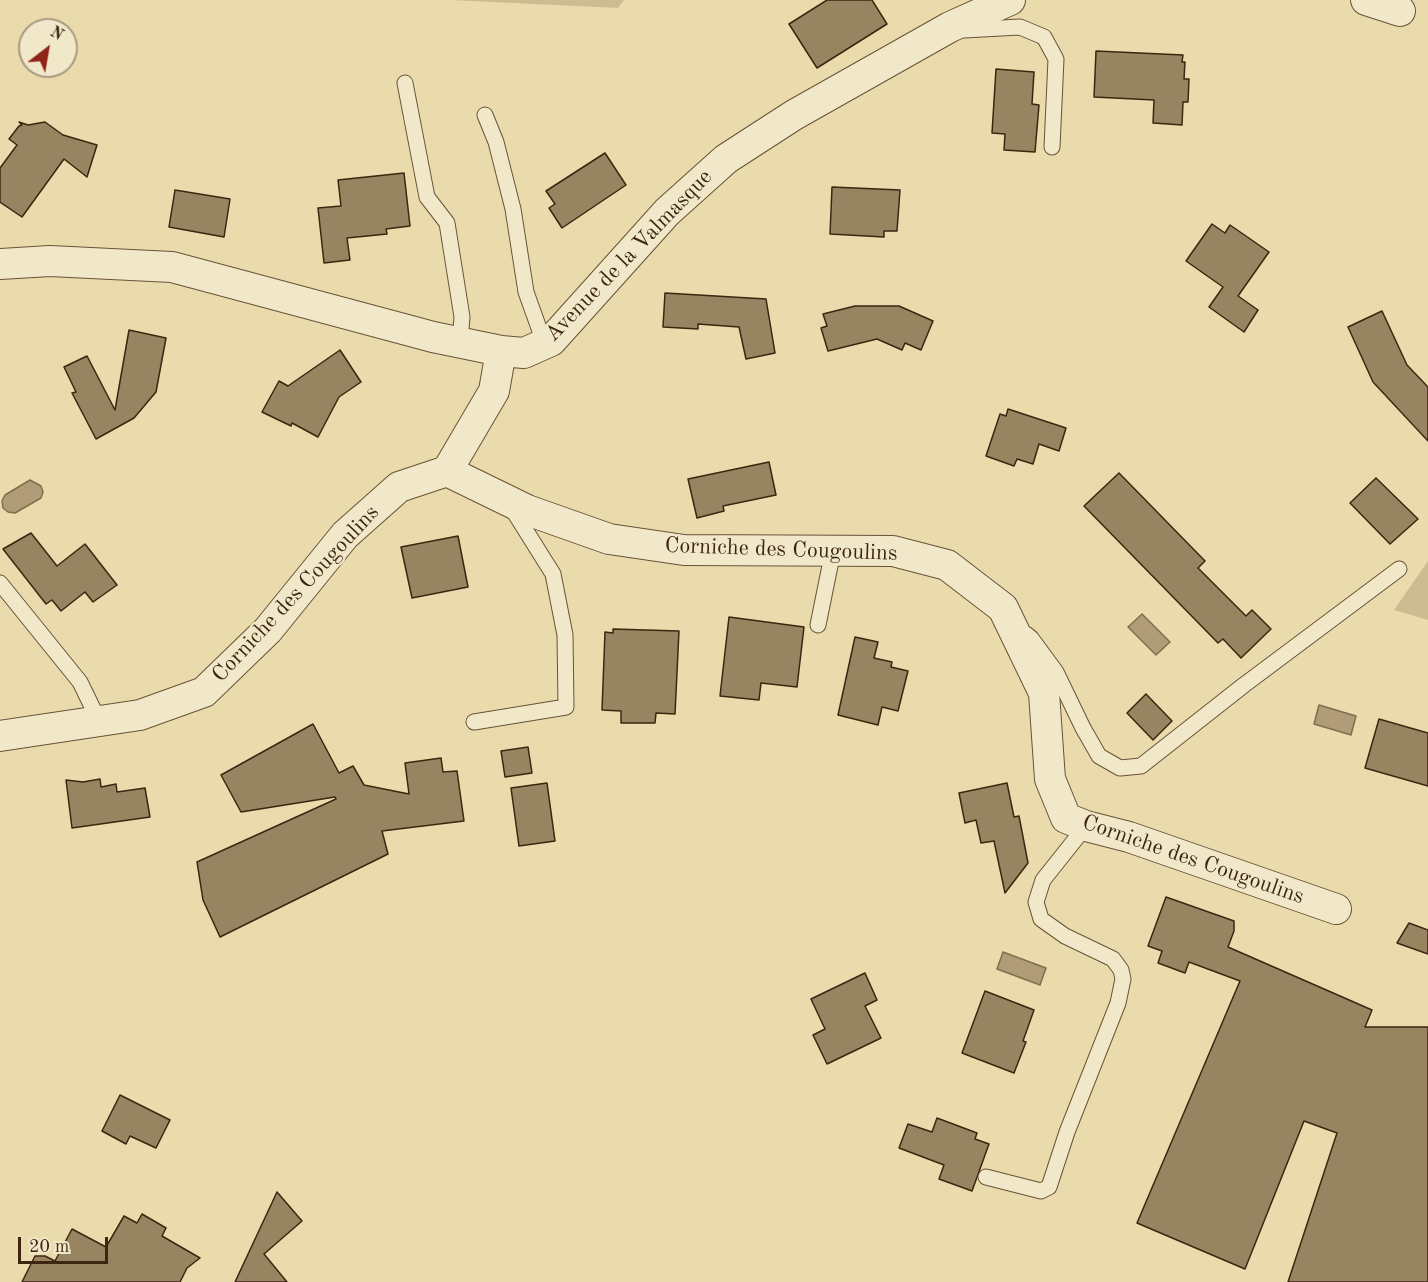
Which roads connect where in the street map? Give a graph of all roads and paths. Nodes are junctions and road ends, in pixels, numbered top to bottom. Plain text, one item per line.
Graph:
1 (1010, 0) edge
2 (1366, 0) edge
3 (1400, 11) dead end
4 (950, 27) junction
5 (405, 83) dead end
6 (485, 115) dead end
7 (1052, 147) dead end
8 (0, 264) edge
9 (460, 342) junction
10 (544, 345) junction
11 (501, 351) junction
12 (447, 471) junction
13 (506, 500) junction
14 (833, 551) junction
15 (1399, 569) dead end
16 (0, 583) edge
17 (1009, 621) junction
18 (818, 625) dead end
19 (99, 721) junction
20 (474, 722) dead end
21 (0, 736) edge
22 (1086, 826) junction
23 (1336, 909) dead end
24 (986, 1177) dead end

1 - 4 street, Avenue de la Valmasque
2 - 3 street
4 - 7 lane
4 - 10 street, Avenue de la Valmasque
5 - 9 lane
6 - 10 lane
8 - 9 street, Avenue de la Valmasque
9 - 11 street, Avenue de la Valmasque
10 - 11 street, Avenue de la Valmasque
11 - 12 street
12 - 13 street, Corniche des Cougoulins
12 - 19 street, Corniche des Cougoulins
13 - 14 street, Corniche des Cougoulins
13 - 20 lane
14 - 17 street, Corniche des Cougoulins
14 - 18 lane
15 - 17 lane
16 - 19 lane
17 - 22 street, Corniche des Cougoulins
19 - 21 street, Corniche des Cougoulins
22 - 23 street, Corniche des Cougoulins
22 - 24 lane

